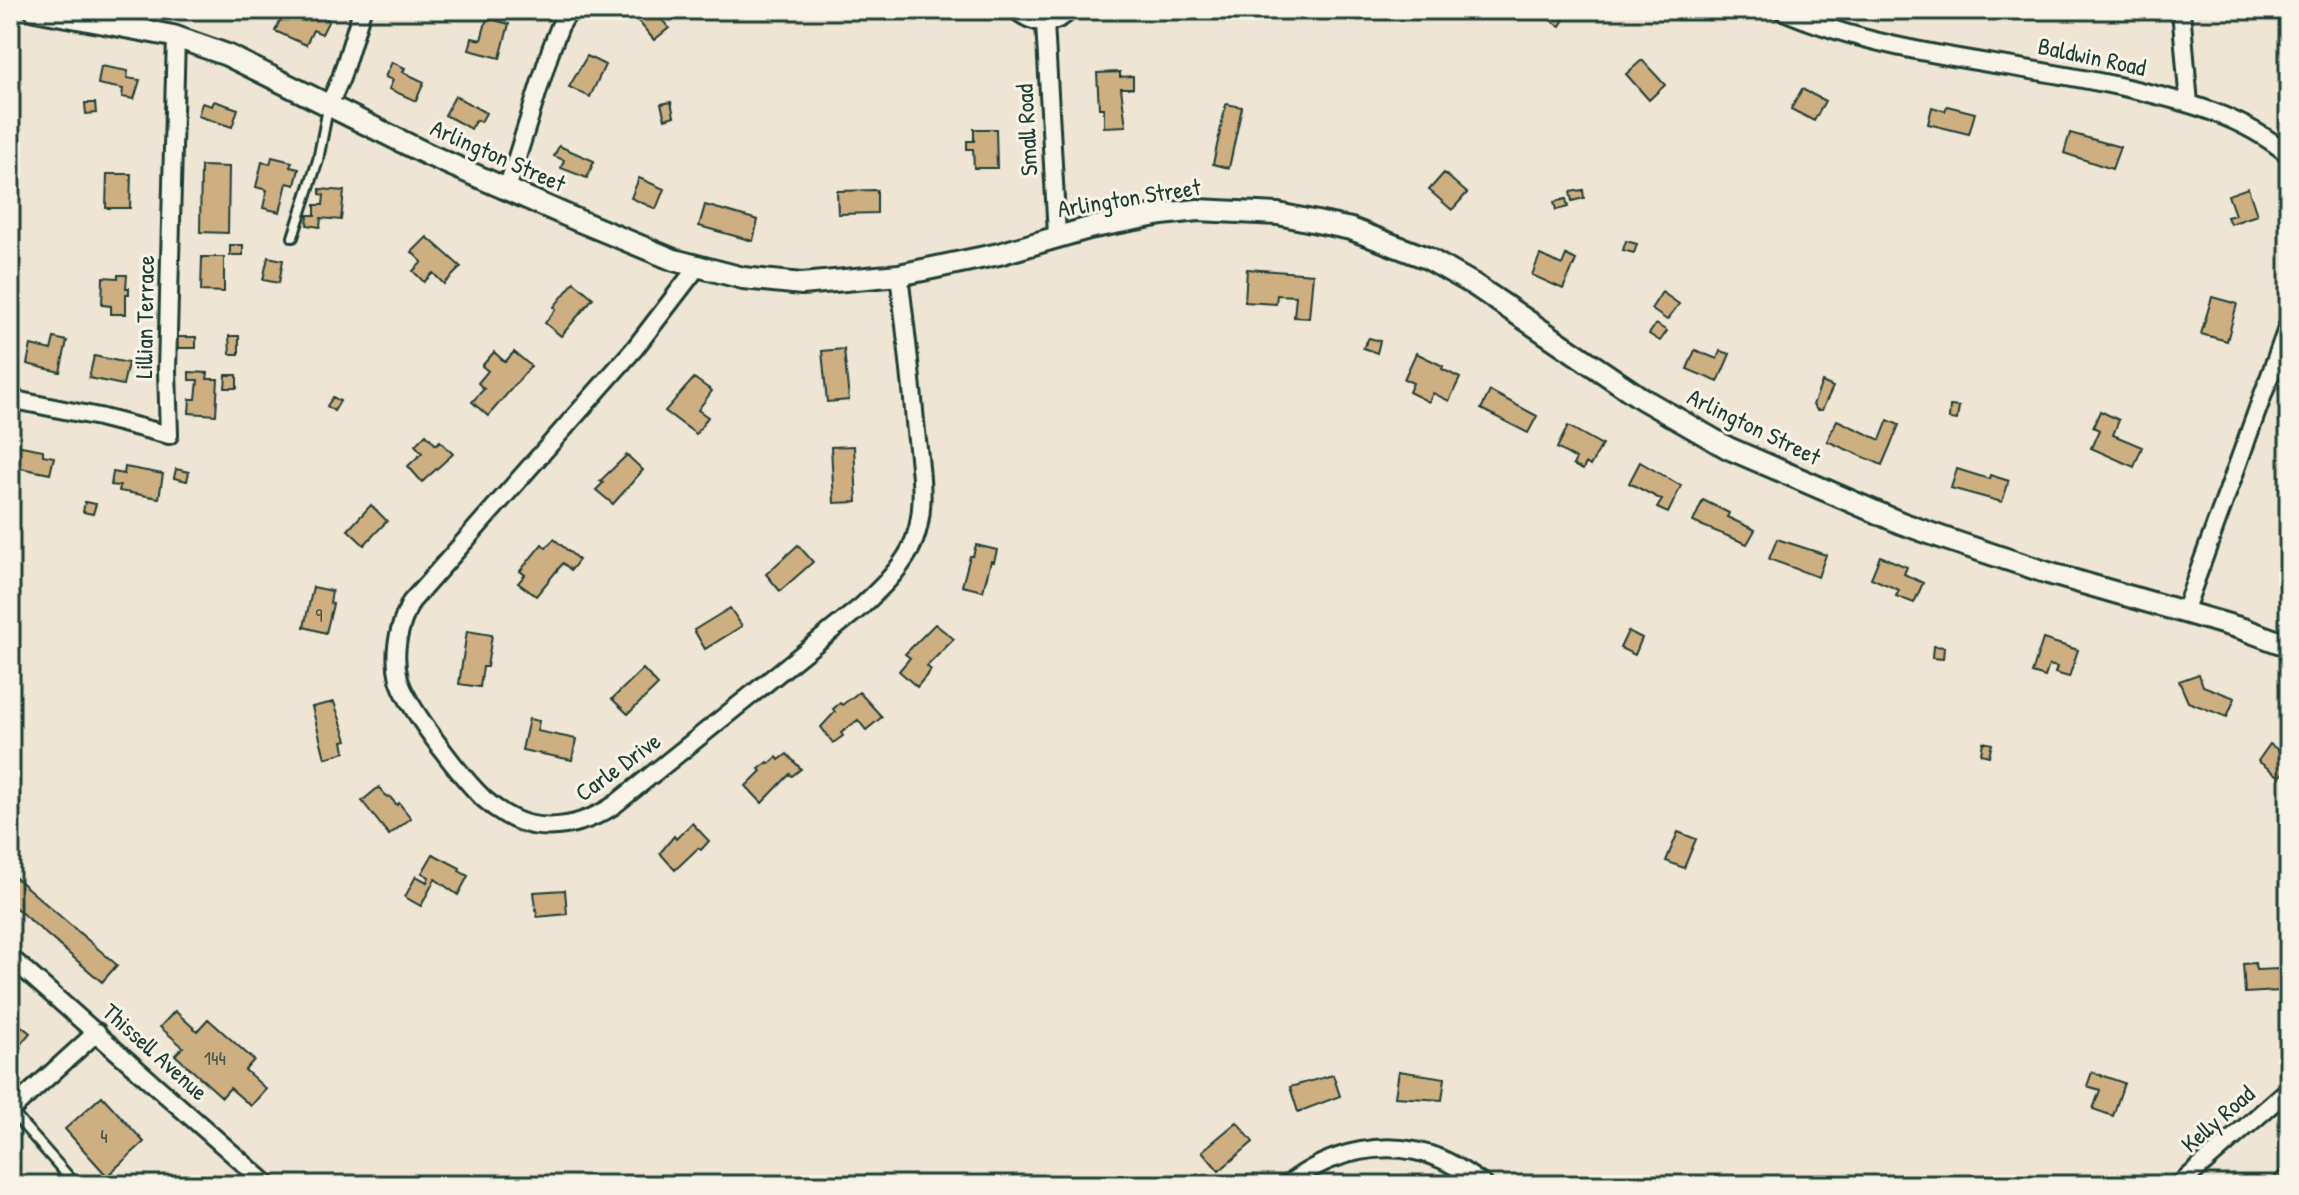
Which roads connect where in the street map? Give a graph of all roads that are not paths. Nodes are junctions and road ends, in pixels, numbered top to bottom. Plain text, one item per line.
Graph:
1 (35, 10) edge
2 (362, 10) edge
3 (570, 10) edge
4 (1016, 10) edge
5 (1070, 10) edge
6 (1781, 10) edge
7 (2181, 10) edge
8 (1045, 23) junction
9 (176, 37) junction
10 (2189, 104) junction
11 (328, 107) junction
12 (2289, 155) edge
13 (507, 189) junction
14 (1057, 235) junction
15 (293, 237) dead end
16 (698, 266) junction
17 (899, 275) junction
18 (2289, 323) edge
19 (10, 399) edge
20 (2184, 612) junction
21 (2289, 646) edge
22 (10, 957) edge
23 (97, 1032) junction
24 (2289, 1089) edge
25 (10, 1111) edge
26 (76, 1185) edge
27 (268, 1185) edge
28 (1287, 1185) edge
29 (1484, 1185) edge
30 (2179, 1185) edge

1 - 9 street, Arlington Street
2 - 11 street
3 - 13 street
4 - 8 street
5 - 8 street
6 - 10 street, Baldwin Road
7 - 10 street
8 - 14 street, Small Road
9 - 11 street, Arlington Street
9 - 19 street, Lillian Terrace
10 - 12 street, Baldwin Road
11 - 13 street, Arlington Street
11 - 15 lane
13 - 16 street, Arlington Street
14 - 17 street, Arlington Street
14 - 20 street, Arlington Street
16 - 17 street, Arlington Street
16 - 17 street, Carle Drive
18 - 20 street
20 - 21 street, Arlington Street
22 - 23 street, Thissell Avenue
23 - 25 street
23 - 27 street, Thissell Avenue
24 - 30 street, Kelly Road
25 - 26 lane
28 - 29 street

